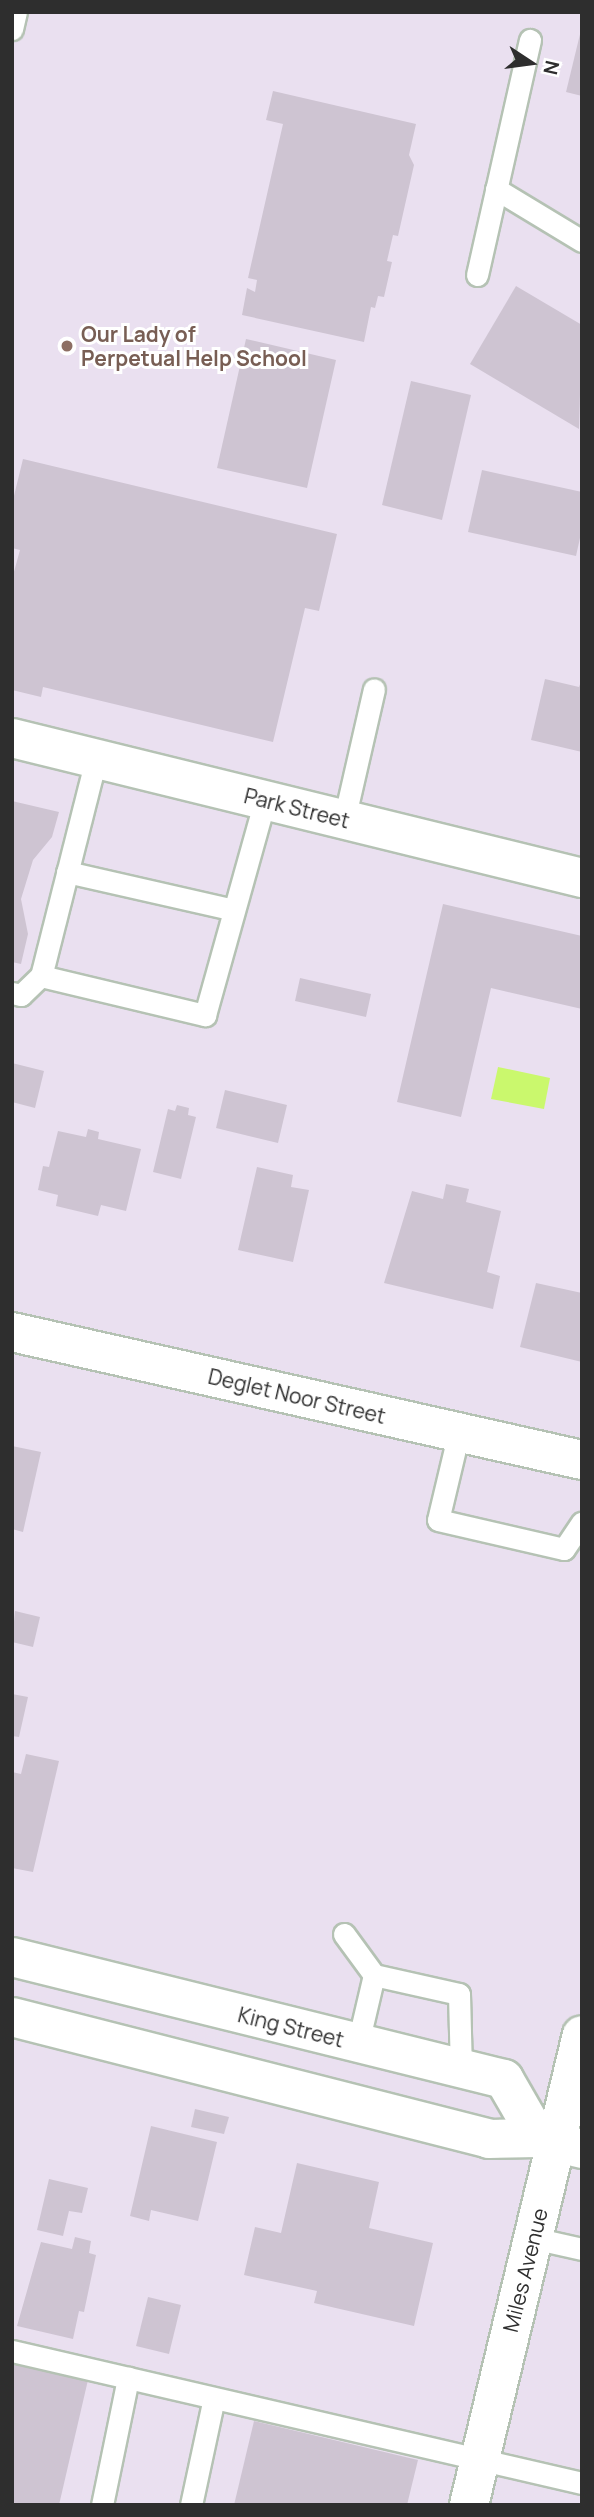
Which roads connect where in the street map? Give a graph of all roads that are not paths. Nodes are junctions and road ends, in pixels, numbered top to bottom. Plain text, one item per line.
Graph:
1 (16, 12) edge
2 (12, 29) edge
3 (530, 40) dead end
4 (496, 189) junction
5 (582, 241) edge
6 (477, 275) dead end
7 (374, 690) dead end
8 (12, 738) edge
9 (96, 759) junction
10 (265, 800) junction
11 (344, 820) junction
12 (67, 872) junction
13 (582, 878) edge
14 (234, 911) junction
15 (41, 976) junction
16 (12, 993) edge
17 (12, 1332) edge
18 (459, 1432) junction
19 (582, 1460) edge
20 (582, 1522) edge
21 (344, 1934) dead end
22 (13, 1959) edge
23 (374, 1975) junction
24 (12, 2017) edge
25 (582, 2035) edge
26 (358, 2043) junction
27 (461, 2069) junction
28 (559, 2143) edge
29 (533, 2238) junction
30 (582, 2249) edge
31 (12, 2351) edge
32 (128, 2378) junction
33 (214, 2398) junction
34 (480, 2460) junction
35 (582, 2483) edge
36 (102, 2505) edge
37 (191, 2505) edge
38 (469, 2505) edge

1 - 2 lane
3 - 4 lane
4 - 5 lane
4 - 6 lane
7 - 11 lane
8 - 9 street, Park Street
9 - 10 street, Park Street
9 - 12 lane
10 - 11 street, Park Street
10 - 14 lane
11 - 13 street, Park Street
12 - 14 lane
12 - 15 lane
14 - 15 lane
15 - 16 lane
17 - 18 street, Deglet Noor Street
18 - 19 street, Deglet Noor Street
18 - 20 lane
21 - 23 lane
22 - 26 street, King Street
23 - 26 lane
23 - 27 lane
24 - 28 street
25 - 28 street, Miles Avenue
26 - 27 street, King Street
27 - 28 street, King Street
28 - 29 street, Miles Avenue
29 - 30 lane
29 - 34 street, Miles Avenue
31 - 32 lane
32 - 33 lane
32 - 36 lane
33 - 34 lane
33 - 37 lane
34 - 35 lane
34 - 38 street, Miles Avenue

